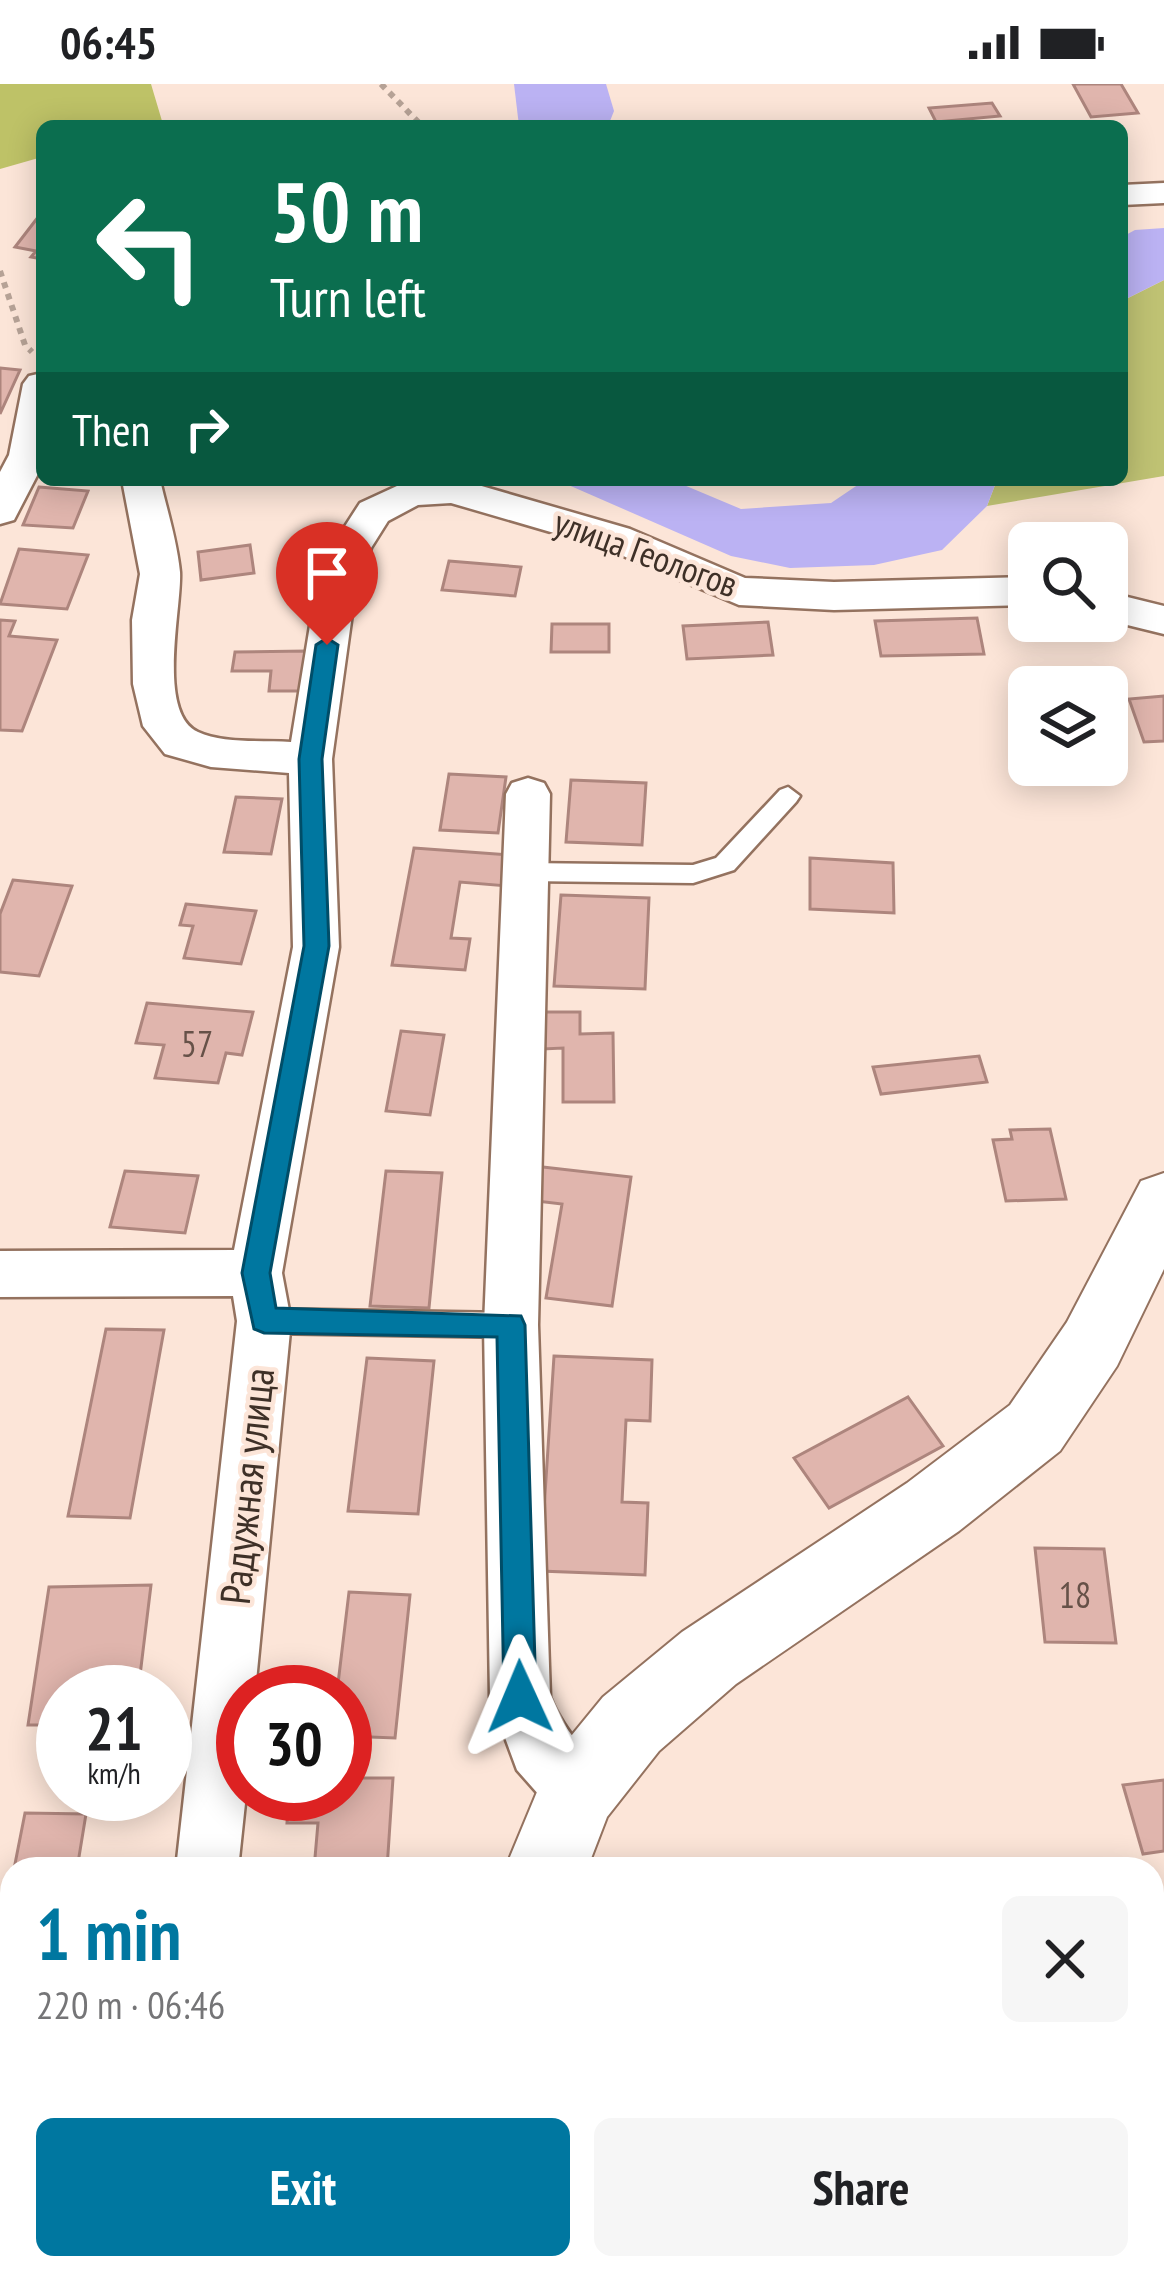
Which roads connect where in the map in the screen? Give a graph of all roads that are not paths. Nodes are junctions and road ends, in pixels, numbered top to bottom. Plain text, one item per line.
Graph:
1 (1164, 193) edge
2 (1128, 195) edge
3 (35, 455) edge
4 (142, 486) edge
5 (410, 494) joint
6 (0, 512) edge
7 (1008, 592) edge
8 (1128, 611) edge
9 (1164, 620) edge
10 (310, 759) junction
11 (528, 794) dead end
12 (788, 796) dead end
13 (525, 872) junction
14 (1164, 1201) edge
15 (0, 1274) edge
16 (260, 1297) junction
17 (511, 1325) junction
18 (577, 1791) junction
19 (208, 1857) edge
20 (551, 1857) edge

1 - 2 street
3 - 6 street
4 - 10 street
5 - 7 street, улица Геологов
5 - 10 street, Радужная улица
8 - 9 street
10 - 16 street, Радужная улица
11 - 13 street
12 - 13 lane
13 - 17 street
14 - 18 main road
15 - 16 street
16 - 17 lane
16 - 19 street, Радужная улица
17 - 18 street
18 - 20 main road

